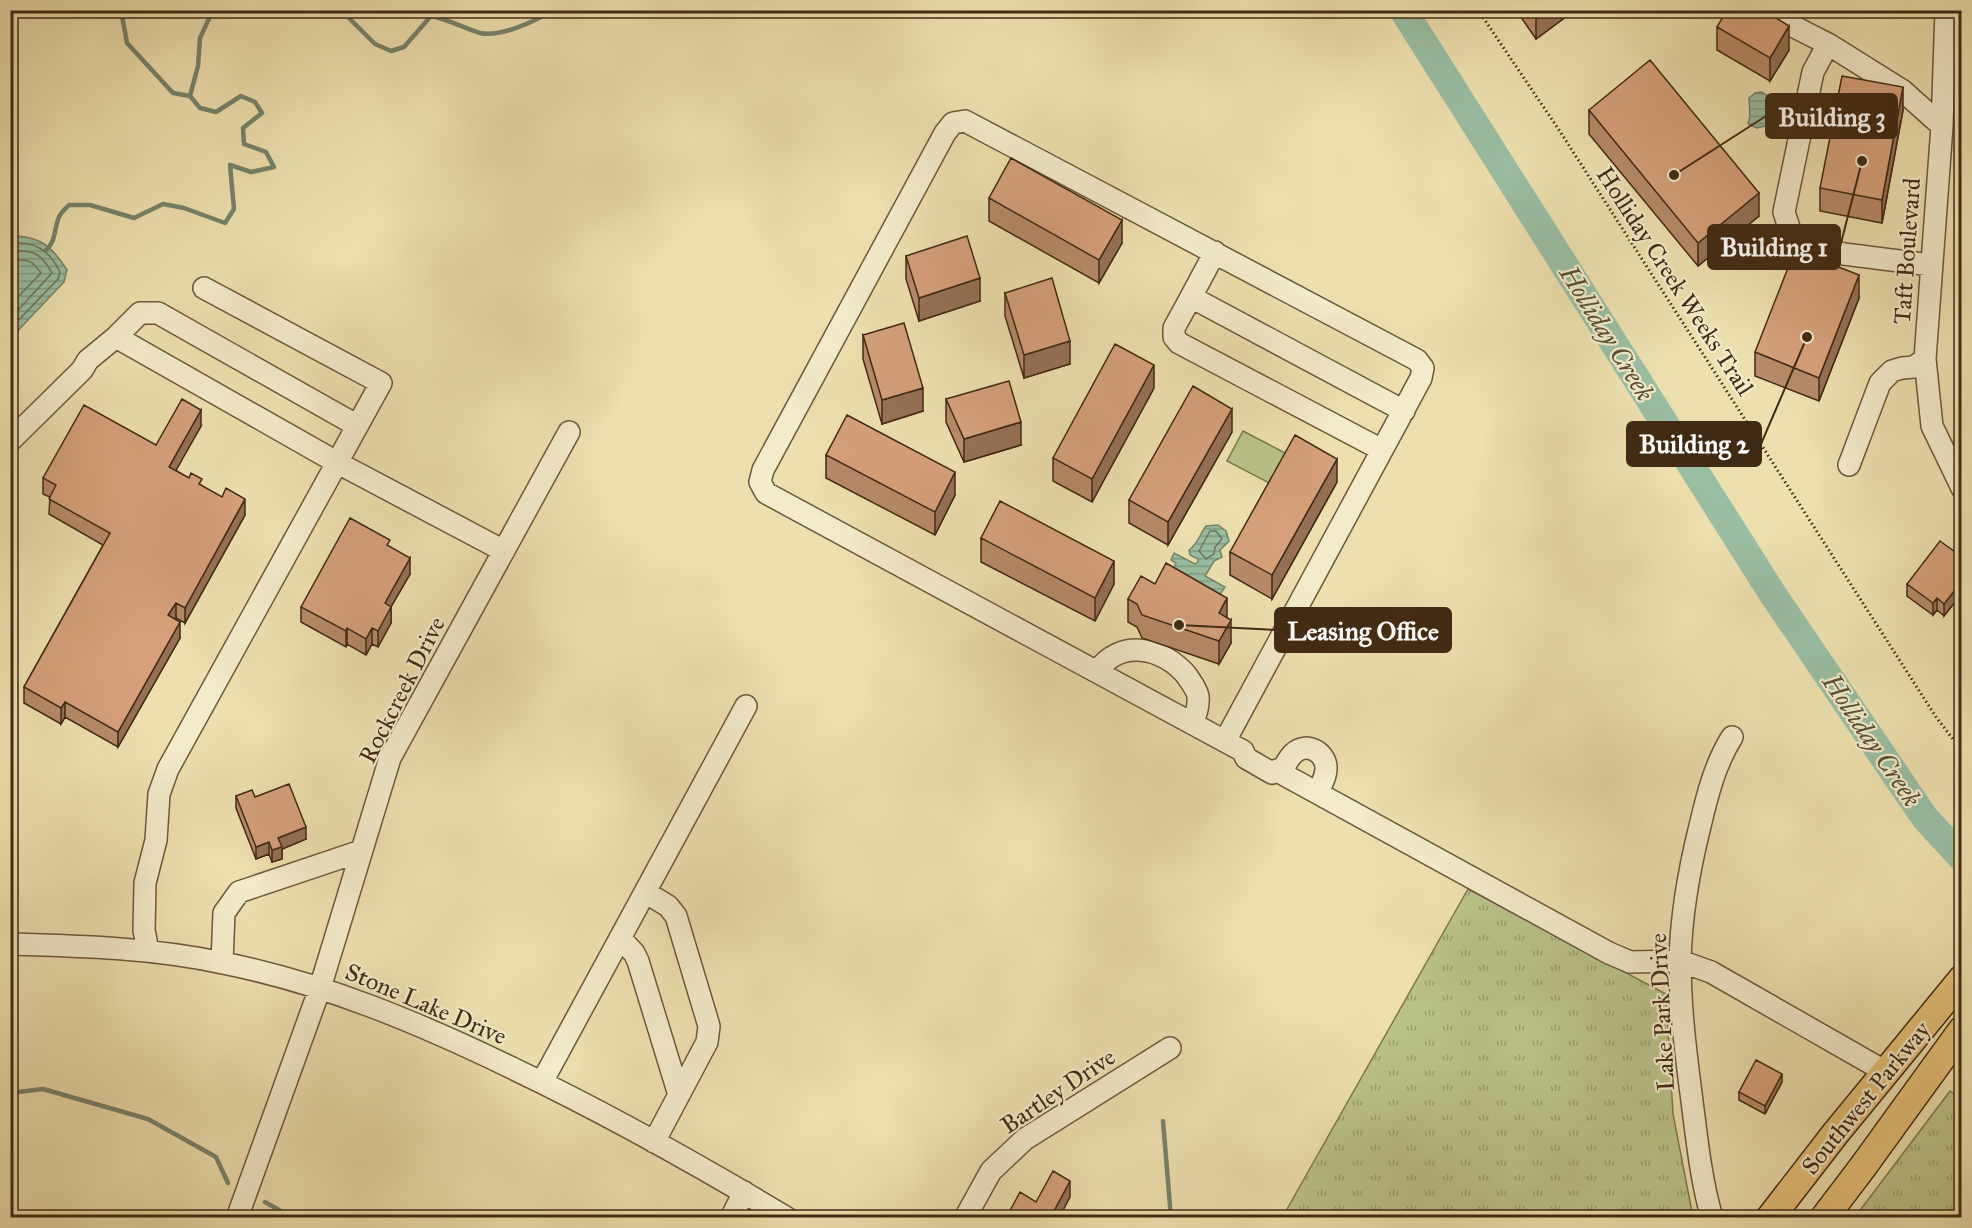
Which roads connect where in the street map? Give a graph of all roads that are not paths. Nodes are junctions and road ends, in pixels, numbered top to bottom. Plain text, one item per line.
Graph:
1 (1761, 10) edge
2 (1946, 10) edge
3 (1828, 45) junction
4 (1944, 86) junction
5 (1903, 91) junction
6 (1942, 126) junction
7 (1215, 252) junction
8 (1931, 266) junction
9 (204, 288) dead end
10 (1191, 297) junction
11 (116, 337) junction
12 (1925, 360) junction
13 (1404, 411) junction
14 (356, 425) junction
15 (569, 432) dead end
16 (10, 441) edge
17 (1382, 450) junction
18 (338, 463) junction
19 (1849, 465) dead end
20 (1962, 488) edge
21 (504, 551) junction
22 (1097, 672) junction
23 (746, 706) dead end
24 (1192, 723) junction
25 (1732, 737) dead end
26 (1234, 746) junction
27 (1279, 771) junction
28 (1318, 793) junction
29 (361, 851) junction
30 (645, 892) junction
31 (620, 938) junction
32 (10, 944) edge
33 (148, 951) junction
34 (1680, 961) junction
35 (222, 962) junction
36 (1958, 984) edge
37 (320, 988) junction
38 (1962, 1030) edge
39 (1170, 1048) dead end
40 (1886, 1072) junction
41 (542, 1082) junction
42 (679, 1095) junction
43 (654, 1142) junction
44 (744, 1192) junction
45 (784, 1217) edge
46 (237, 1218) edge
47 (730, 1218) edge
48 (965, 1218) edge
49 (1712, 1218) edge
50 (1770, 1218) edge
51 (1824, 1218) edge

1 - 3 street
2 - 4 street, Taft Boulevard
3 - 5 street
3 - 8 street
4 - 5 street
4 - 6 street, Taft Boulevard
5 - 6 street
6 - 8 street, Taft Boulevard
7 - 10 street
7 - 13 street
7 - 22 street
8 - 12 street, Taft Boulevard
9 - 14 street
10 - 13 street
10 - 17 street
11 - 14 street
11 - 16 street
11 - 18 street
12 - 19 street
12 - 20 street, Taft Boulevard
13 - 17 street
14 - 18 street
15 - 21 street, Rockcreek Drive
17 - 26 street
18 - 21 street
18 - 33 street
21 - 29 street, Rockcreek Drive
22 - 24 street
22 - 24 street
23 - 30 street
24 - 26 street
25 - 34 street, Lake Park Drive
26 - 27 street
27 - 28 street
27 - 28 street
28 - 34 street
29 - 35 street
29 - 37 street, Rockcreek Drive
30 - 31 street
30 - 42 street
31 - 41 street
31 - 42 street
32 - 33 street, Stone Lake Drive
33 - 35 street, Stone Lake Drive
34 - 40 street
34 - 49 street, Lake Park Drive
35 - 37 street, Stone Lake Drive
36 - 40 main road, Southwest Parkway
37 - 41 street, Stone Lake Drive
37 - 46 street, Rockcreek Drive
38 - 51 main road, Southwest Parkway
39 - 48 street, Bartley Drive
40 - 50 main road, Southwest Parkway
41 - 43 street, Stone Lake Drive
42 - 43 street
43 - 44 street, Stone Lake Drive
44 - 45 street, Stone Lake Drive
44 - 47 street

